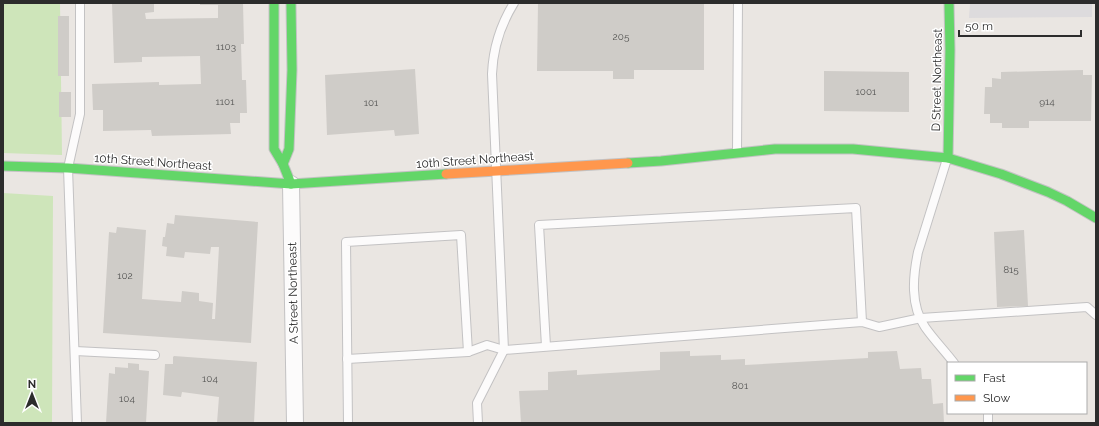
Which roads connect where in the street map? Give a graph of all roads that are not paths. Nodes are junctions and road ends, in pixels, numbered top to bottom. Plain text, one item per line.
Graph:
1 (80, 3) edge
2 (274, 3) edge
3 (291, 3) edge
4 (514, 3) edge
5 (738, 3) edge
6 (949, 3) edge
7 (736, 153) junction
8 (948, 158) junction
9 (283, 164) junction
10 (3, 166) edge
11 (68, 168) junction
12 (495, 171) junction
13 (291, 184) junction
14 (1096, 218) edge
15 (1096, 314) edge
16 (921, 318) junction
17 (862, 322) junction
18 (546, 346) junction
19 (504, 350) junction
20 (75, 351) junction
21 (468, 352) junction
22 (155, 355) dead end
23 (347, 359) junction
24 (953, 362) edge
25 (77, 423) edge
26 (295, 423) edge
27 (348, 423) edge
28 (478, 423) edge

1 - 11 lane
2 - 9 street, A Street Northeast
3 - 9 street
4 - 12 lane
5 - 7 lane
6 - 8 street, D Street Northeast
7 - 8 street, 10th Street Northeast
7 - 12 street, 10th Street Northeast
8 - 14 street, 10th Street Northeast
8 - 16 lane
9 - 13 street, A Street Northeast
10 - 11 street, 10th Street Northeast
11 - 13 street, 10th Street Northeast
11 - 20 lane
12 - 13 street, 10th Street Northeast
12 - 19 lane
13 - 26 street, A Street Northeast
15 - 16 lane
16 - 17 lane
16 - 24 lane
17 - 18 lane
17 - 18 lane
18 - 19 lane
19 - 21 lane
19 - 28 lane
20 - 22 lane
20 - 25 lane
21 - 23 lane
21 - 23 lane
23 - 27 lane

